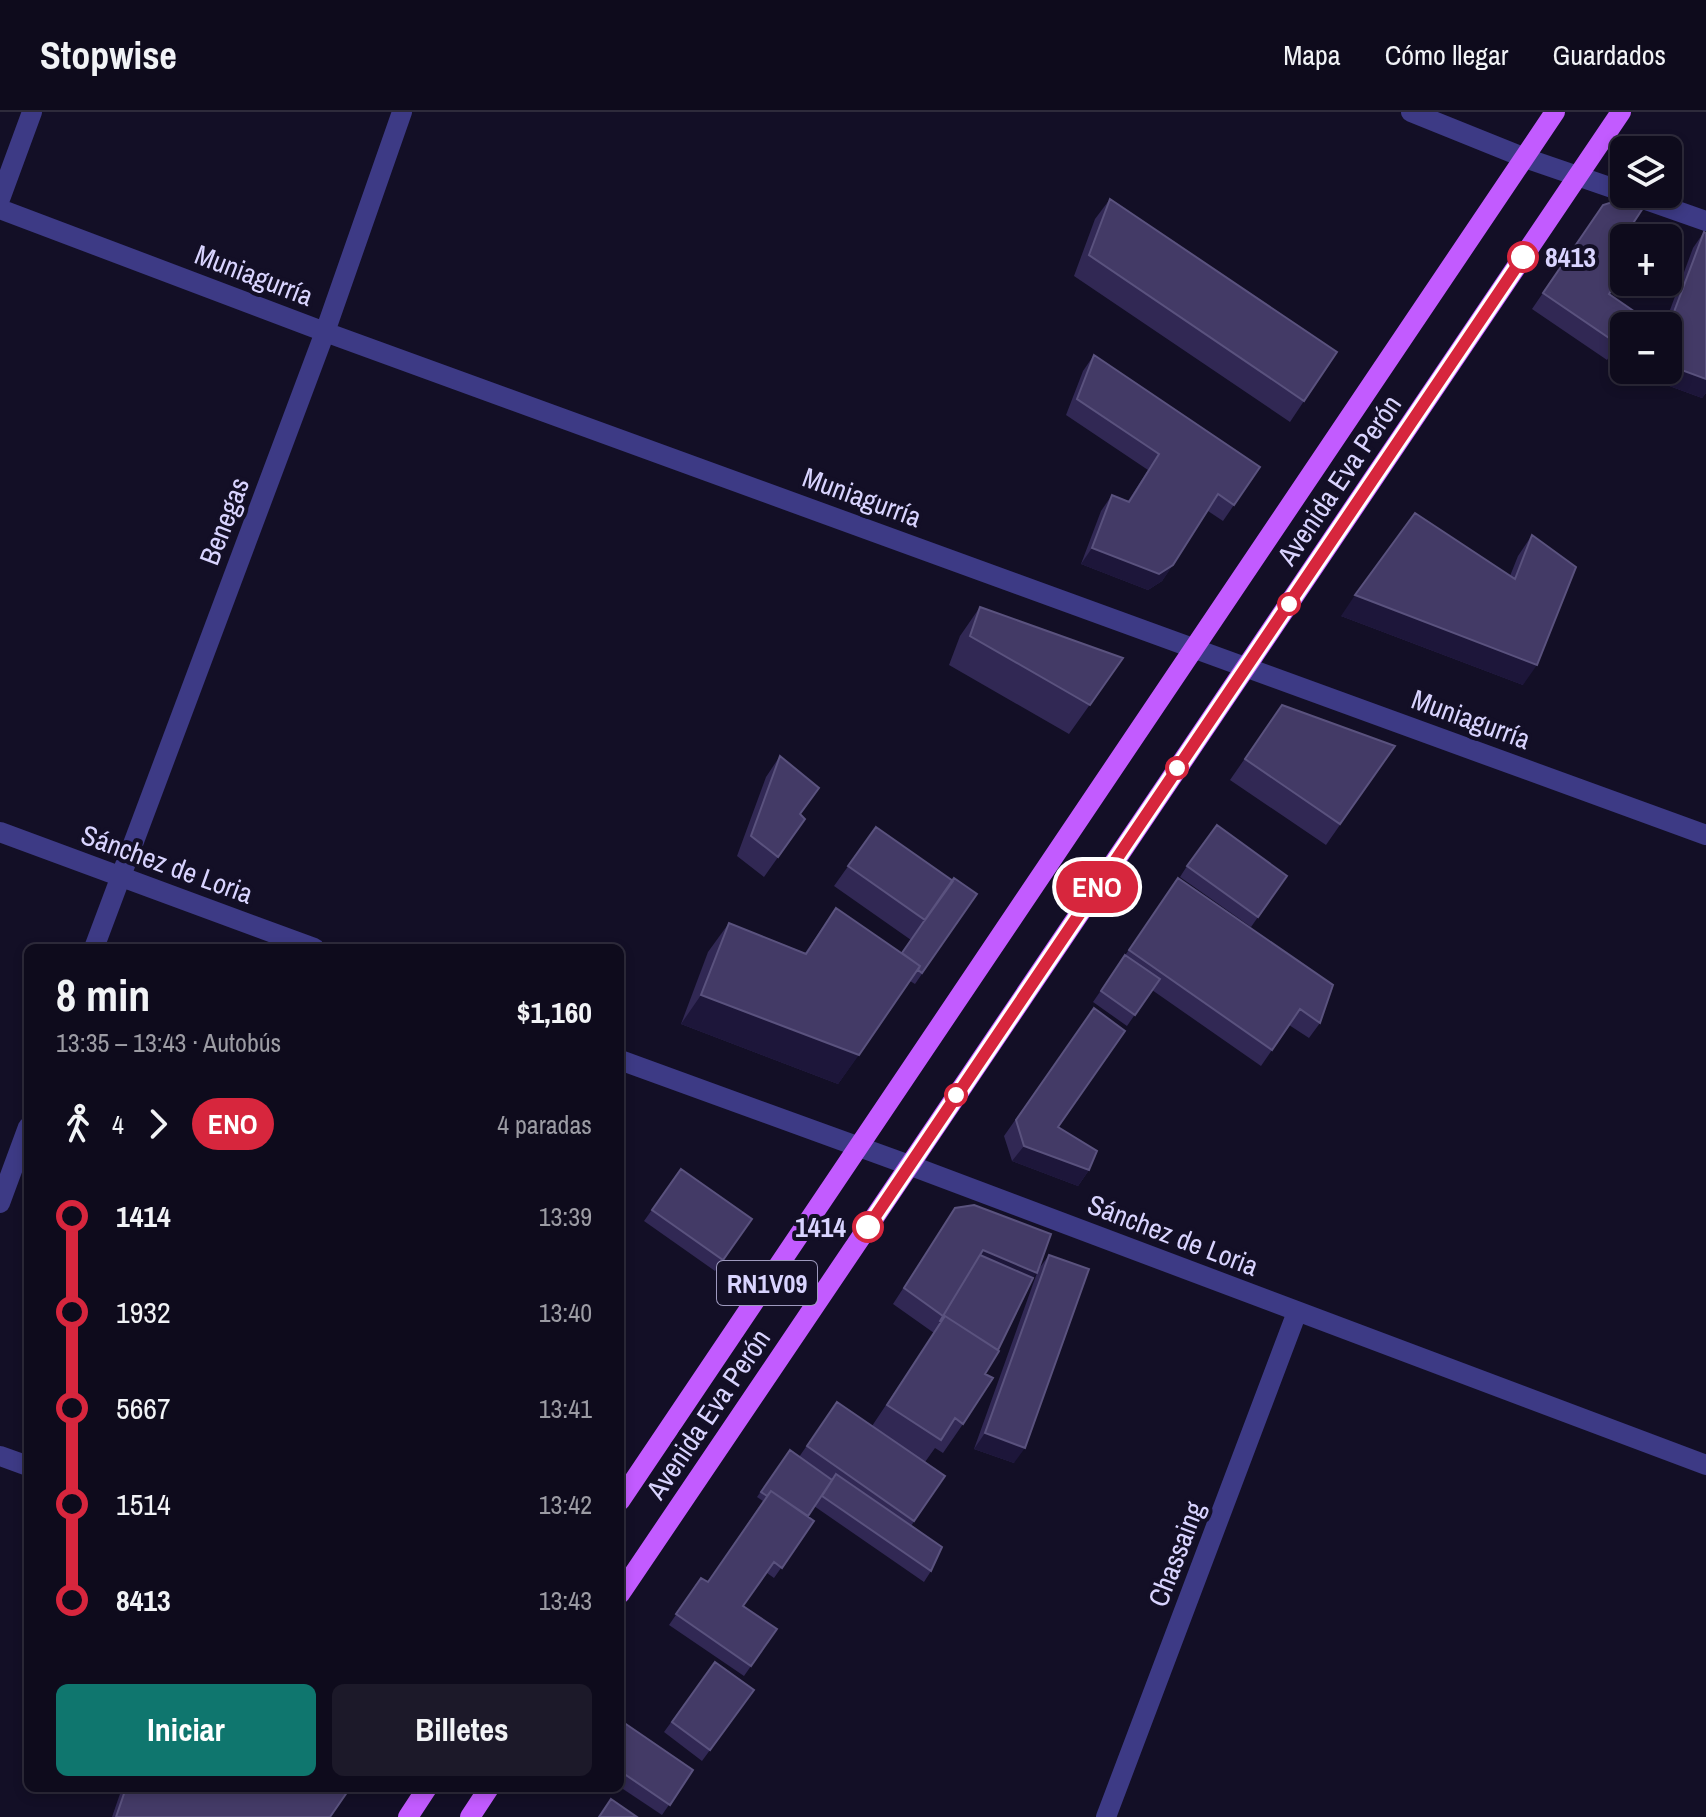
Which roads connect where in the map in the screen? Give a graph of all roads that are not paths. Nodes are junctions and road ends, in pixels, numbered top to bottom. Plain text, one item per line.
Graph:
1 (32, 112) edge
2 (402, 112) edge
3 (1411, 112) edge
4 (1555, 112) edge
5 (1621, 112) edge
6 (1525, 158) junction
7 (1577, 176) junction
8 (1610, 187) edge
9 (0, 199) edge
10 (1669, 208) edge
11 (0, 209) edge
12 (1706, 221) edge
13 (325, 332) junction
14 (1195, 647) junction
15 (1247, 667) junction
16 (0, 832) edge
17 (1706, 835) edge
18 (120, 877) junction
19 (95, 944) edge
20 (303, 944) edge
21 (624, 1061) edge
22 (24, 1138) edge
23 (858, 1147) junction
24 (909, 1165) junction
25 (0, 1203) edge
26 (1297, 1312) junction
27 (0, 1456) edge
28 (24, 1465) edge
29 (1706, 1465) edge
30 (624, 1495) edge
31 (624, 1588) edge
32 (424, 1792) edge
33 (486, 1792) edge
34 (408, 1817) edge
35 (470, 1817) edge
36 (1106, 1817) edge

1 - 9 street
2 - 13 street, Benegas
3 - 6 street
4 - 6 main road, Avenida Eva Perón / RN1V09
5 - 7 main road, Avenida Eva Perón / RN1V09
6 - 7 street
6 - 14 main road, Avenida Eva Perón / RN1V09
7 - 8 street
7 - 15 main road, Avenida Eva Perón / RN1V09
10 - 12 street
11 - 13 street, Muniagurría
13 - 14 street, Muniagurría
13 - 18 street, Benegas
14 - 15 street, Muniagurría
14 - 23 main road, Avenida Eva Perón / RN1V09
15 - 17 street, Muniagurría
15 - 24 main road, Avenida Eva Perón / RN1V09
16 - 18 street, Sánchez de Loria
18 - 19 street, Benegas
18 - 20 street, Sánchez de Loria
21 - 23 street, Sánchez de Loria
22 - 25 street
23 - 24 street, Sánchez de Loria
23 - 30 main road, Avenida Eva Perón / RN1V09
24 - 26 street, Sánchez de Loria
24 - 31 main road, Avenida Eva Perón / RN1V09
26 - 29 street, Sánchez de Loria
26 - 36 street, Chassaing
27 - 28 street
32 - 34 main road
33 - 35 main road

